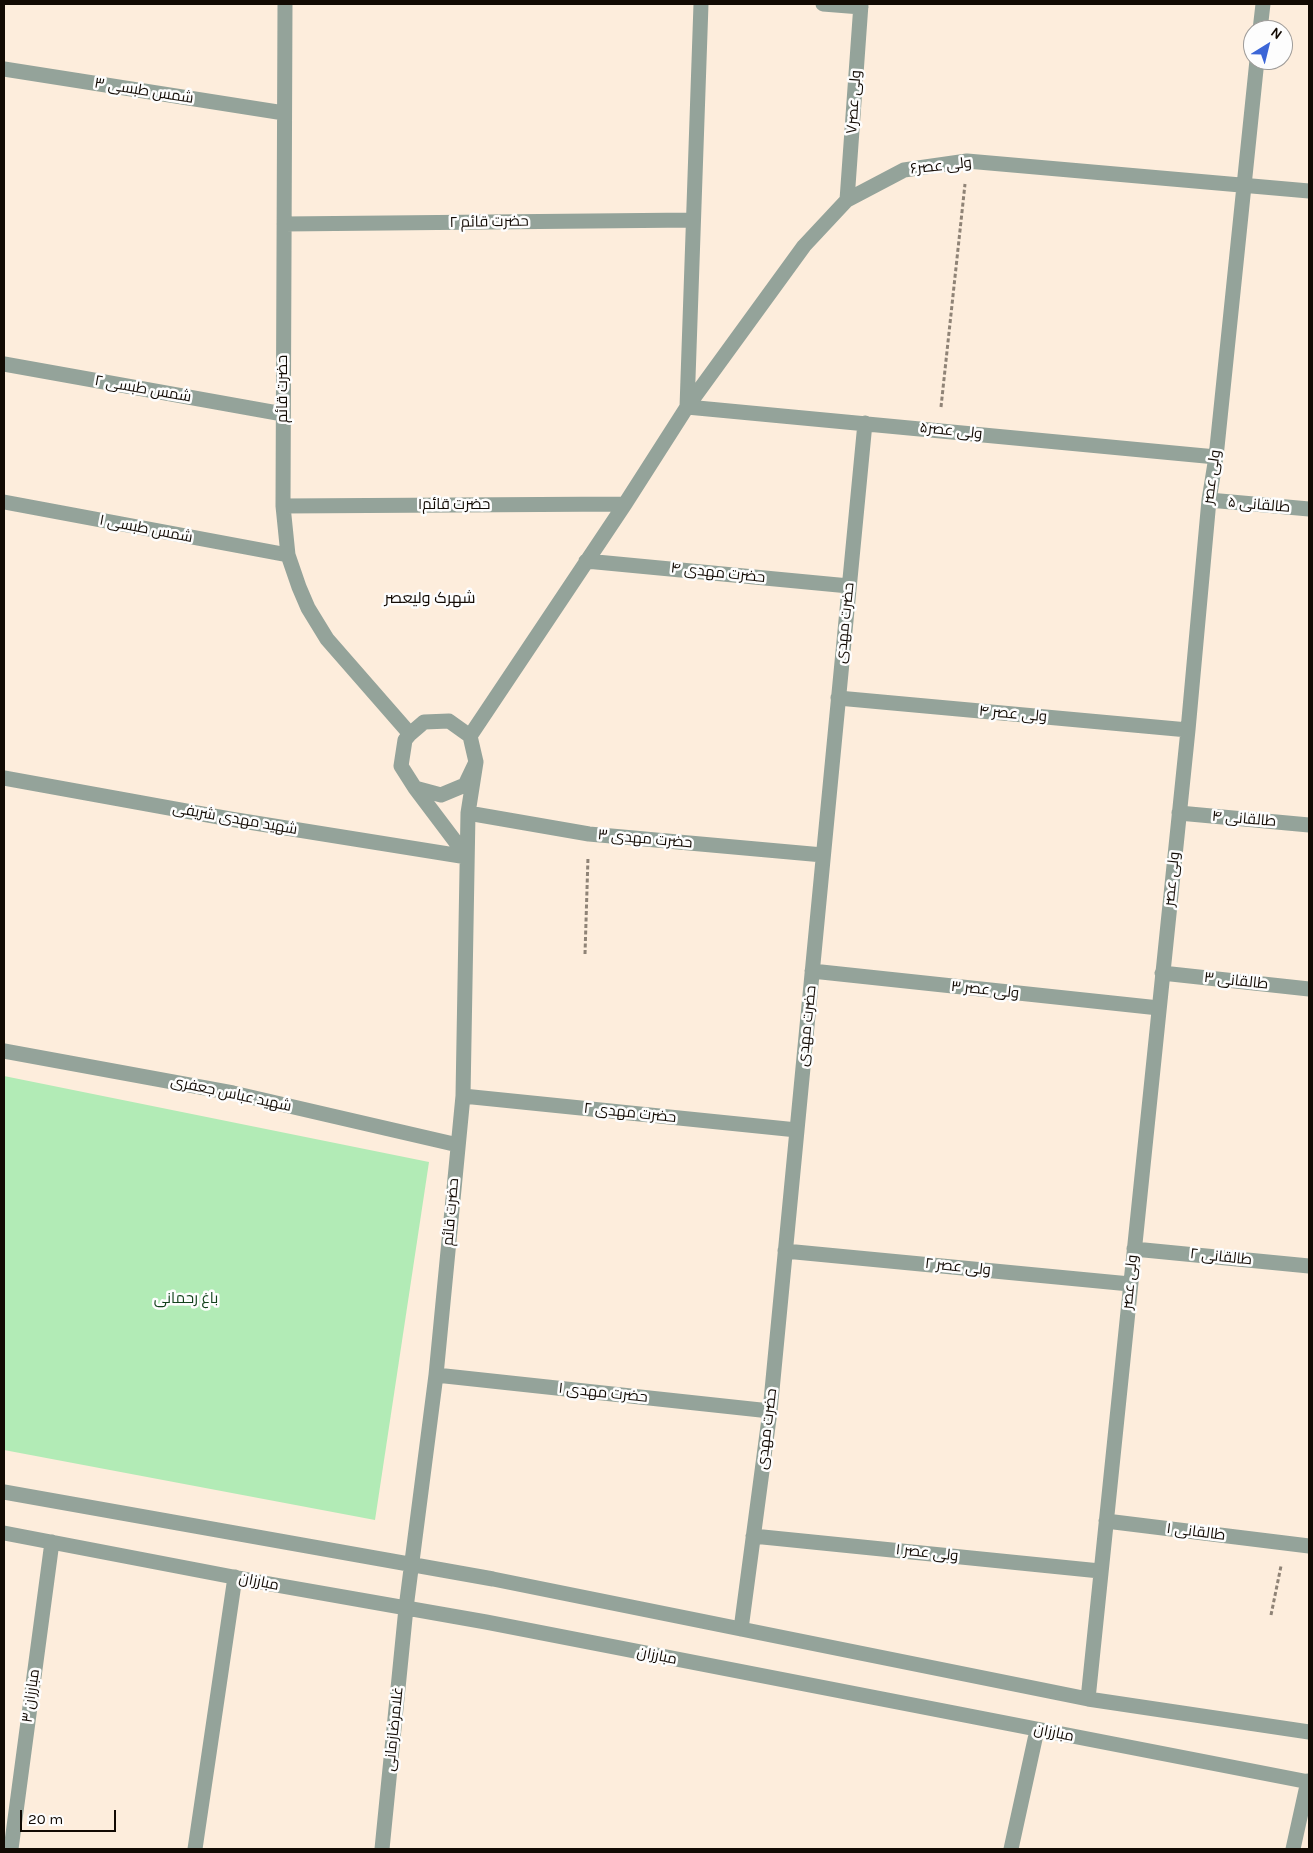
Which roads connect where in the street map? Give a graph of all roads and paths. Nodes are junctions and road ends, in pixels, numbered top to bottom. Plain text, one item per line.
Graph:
1 (285, 4) edge
2 (701, 4) edge
3 (823, 4) edge
4 (1263, 4) edge
5 (861, 5) edge
6 (1261, 20) edge
7 (4, 69) edge
8 (1256, 70) edge
9 (284, 113) junction
10 (967, 161) junction
11 (1244, 184) junction
12 (1309, 191) edge
13 (847, 200) junction
14 (693, 220) junction
15 (284, 224) junction
16 (4, 364) edge
17 (687, 407) junction
18 (283, 414) junction
19 (864, 423) junction
20 (939, 430) junction
21 (1216, 457) junction
22 (1209, 500) junction
23 (4, 502) edge
24 (626, 504) junction
25 (283, 506) junction
26 (1309, 509) edge
27 (288, 555) junction
28 (586, 561) junction
29 (849, 586) junction
30 (838, 698) junction
31 (1188, 730) junction
32 (410, 734) junction
33 (470, 736) junction
34 (476, 762) junction
35 (4, 778) edge
36 (415, 788) junction
37 (468, 813) junction
38 (1179, 813) junction
39 (1309, 825) edge
40 (589, 834) junction
41 (823, 855) junction
42 (467, 857) junction
43 (585, 954) dead end
44 (812, 972) junction
45 (1162, 973) junction
46 (1309, 988) edge
47 (1159, 1008) junction
48 (4, 1051) edge
49 (462, 1096) junction
50 (796, 1130) junction
51 (458, 1145) junction
52 (1134, 1248) junction
53 (785, 1250) junction
54 (1309, 1266) edge
55 (1130, 1284) junction
56 (436, 1375) junction
57 (770, 1411) junction
58 (4, 1492) edge
59 (1106, 1521) junction
60 (4, 1533) edge
61 (753, 1536) junction
62 (52, 1542) junction
63 (1286, 1544) junction
64 (1309, 1546) edge
65 (412, 1565) junction
66 (1100, 1571) junction
67 (234, 1577) junction
68 (406, 1608) junction
69 (1271, 1615) dead end
70 (740, 1628) junction
71 (1088, 1699) junction
72 (1036, 1730) junction
73 (1309, 1732) edge
74 (1309, 1781) edge
75 (11, 1849) edge
76 (195, 1849) edge
77 (382, 1849) edge
78 (1011, 1849) edge
79 (1293, 1849) edge

1 - 9 street, حضرت قائم
2 - 14 street
3 - 5 street
4 - 6 street
5 - 13 street, ولی عصر۷
7 - 9 street, شمس طبسی ۳
8 - 11 street, ولی عصر
9 - 15 street, حضرت قائم
10 - 11 street, ولی عصر۶
10 - 13 street, ولی عصر۶
10 - 20 path
11 - 12 street, ولی عصر۶
11 - 21 street, ولی عصر
13 - 17 street, ولی عصر۶
14 - 15 street, حضرت قائم ۲
14 - 17 street
15 - 18 street, حضرت قائم
16 - 18 street, شمس طبسی ۲
17 - 19 street, ولی عصر۵
17 - 24 street
18 - 25 street, حضرت قائم
19 - 20 street, ولی عصر۵
19 - 29 street, حضرت مهدی
20 - 21 street, ولی عصر۵
21 - 22 street, ولی عصر
22 - 26 street, طالقانی ۵
22 - 31 street, ولی عصر
23 - 27 street, شمس طبسی ۱
24 - 25 street, حضرت قائم۱
24 - 28 street
25 - 27 street, حضرت قائم
27 - 32 street, حضرت قائم
28 - 29 street, حضرت مهدی ۴
28 - 33 street
29 - 30 street, حضرت مهدی
30 - 31 street, ولی عصر ۴
30 - 41 street, حضرت مهدی
31 - 38 street, ولی عصر
32 - 33 street
32 - 36 street
33 - 34 street
34 - 36 street
34 - 37 street, حضرت قائم
35 - 42 street, شهید مهدی شریفی
36 - 42 street
37 - 40 street, حضرت مهدی ۳
37 - 42 street, حضرت قائم
38 - 39 street, طالقانی ۴
38 - 45 street, ولی عصر
40 - 41 street, حضرت مهدی ۳
40 - 43 path
41 - 44 street, حضرت مهدی
42 - 49 street, حضرت قائم
44 - 47 street, ولی عصر ۳
44 - 50 street, حضرت مهدی
45 - 46 street, طالقانی ۳
45 - 47 street, ولی عصر
47 - 52 street, ولی عصر
48 - 51 street, شهید عباس جعفری
49 - 50 street, حضرت مهدی ۲
49 - 51 street, حضرت قائم
50 - 53 street, حضرت مهدی
51 - 56 street, حضرت قائم
52 - 54 street, طالقانی ۲
52 - 55 street, ولی عصر
53 - 55 street, ولی عصر ۲
53 - 57 street, حضرت مهدی
55 - 59 street, ولی عصر
56 - 57 street, حضرت مهدی ۱
56 - 65 street, حضرت قائم
57 - 61 street, حضرت مهدی
58 - 65 street
59 - 63 street, طالقانی ۱
59 - 66 street, ولی عصر
60 - 62 street, مبارزان
61 - 66 street, ولی عصر ۱
61 - 70 street, حضرت مهدی
62 - 67 street, مبارزان
62 - 75 street, مبارزان ۳
63 - 64 street, طالقانی ۱
63 - 69 path
65 - 68 street, غلامرضازمانی
65 - 70 street
66 - 71 street, ولی عصر
67 - 68 street, مبارزان
67 - 76 street
68 - 72 street, مبارزان
68 - 77 street, غلامرضازمانی
70 - 71 street
71 - 73 street
72 - 74 street, مبارزان
72 - 78 street
74 - 79 street

